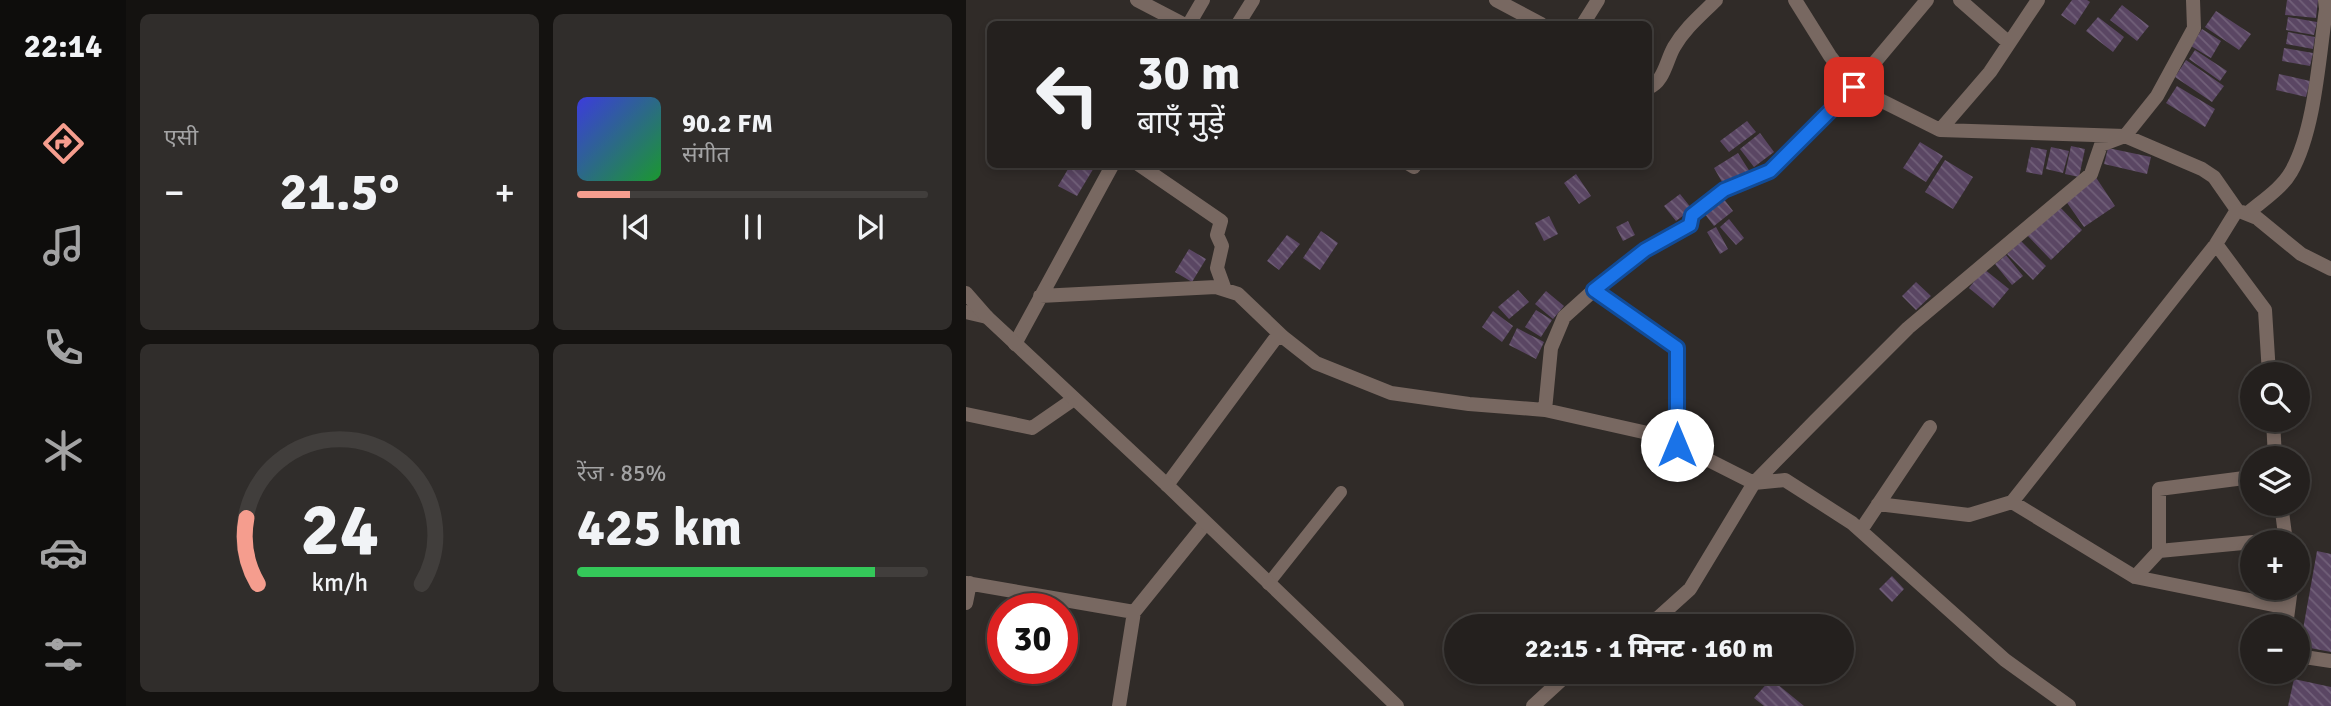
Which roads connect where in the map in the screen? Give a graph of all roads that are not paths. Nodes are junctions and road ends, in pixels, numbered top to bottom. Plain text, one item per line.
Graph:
1 (1137, 0) edge
2 (1203, 0) edge
3 (1253, 0) edge
4 (1496, 0) edge
5 (1598, 0) edge
6 (1716, 0) edge
7 (1795, 0) edge
8 (1927, 0) edge
9 (1960, 0) edge
10 (2038, 0) edge
11 (2193, 0) edge
12 (2325, 0) edge
13 (1177, 21) edge
14 (1191, 21) edge
15 (1240, 21) edge
16 (1535, 21) edge
17 (1585, 21) edge
18 (2009, 43) junction
19 (1652, 86) edge
20 (1854, 87) junction
21 (1940, 130) junction
22 (2124, 136) junction
23 (1111, 168) edge
24 (1144, 168) edge
25 (2243, 212) junction
26 (2216, 244) junction
27 (2331, 269) edge
28 (1225, 290) junction
29 (1594, 290) junction
30 (966, 293) edge
31 (1040, 296) junction
32 (966, 312) edge
33 (987, 317) junction
34 (1283, 337) junction
35 (1015, 344) junction
36 (2268, 362) edge
37 (1073, 399) junction
38 (1545, 410) junction
39 (966, 414) edge
40 (1930, 427) dead end
41 (1677, 445) junction
42 (2240, 479) edge
43 (1754, 483) junction
44 (1167, 485) junction
45 (1341, 492) dead end
46 (2012, 502) junction
47 (1878, 504) junction
48 (1205, 524) junction
49 (1861, 530) junction
50 (2240, 545) edge
51 (2158, 551) junction
52 (2135, 577) junction
53 (968, 583) edge
54 (1268, 584) junction
55 (2289, 600) edge
56 (966, 603) edge
57 (2288, 608) junction
58 (1134, 612) junction
59 (1662, 614) edge
60 (2287, 614) edge
61 (2310, 658) edge
62 (2331, 661) edge
63 (1557, 684) edge
64 (1119, 706) edge
65 (1397, 706) edge
66 (1533, 706) edge
67 (2069, 706) edge

1 - 13 street
2 - 14 street
3 - 15 street
4 - 16 street
5 - 17 street
6 - 19 street
7 - 20 street
8 - 20 street
9 - 18 street
10 - 18 street
11 - 22 street
12 - 25 street
18 - 21 street
20 - 21 street
20 - 29 street
21 - 22 street
22 - 25 street
22 - 43 street
23 - 31 street
24 - 28 street
25 - 26 street
25 - 27 street
26 - 36 street
26 - 46 street
28 - 31 street
28 - 34 street
29 - 38 street
29 - 41 street
30 - 33 street
31 - 35 street
32 - 33 street
33 - 35 street
34 - 38 street
34 - 44 street
35 - 37 street
37 - 39 street
37 - 44 street
38 - 41 street
40 - 47 street
41 - 43 street
42 - 51 street
43 - 49 street
43 - 59 street
44 - 48 street
45 - 54 lane
46 - 47 street
46 - 52 street
47 - 49 street
48 - 54 street
48 - 58 street
49 - 67 street
50 - 51 street
51 - 52 street
52 - 57 street
53 - 56 street
53 - 58 street
54 - 65 street
55 - 57 street
57 - 60 street
58 - 64 street
61 - 62 street
63 - 66 street

